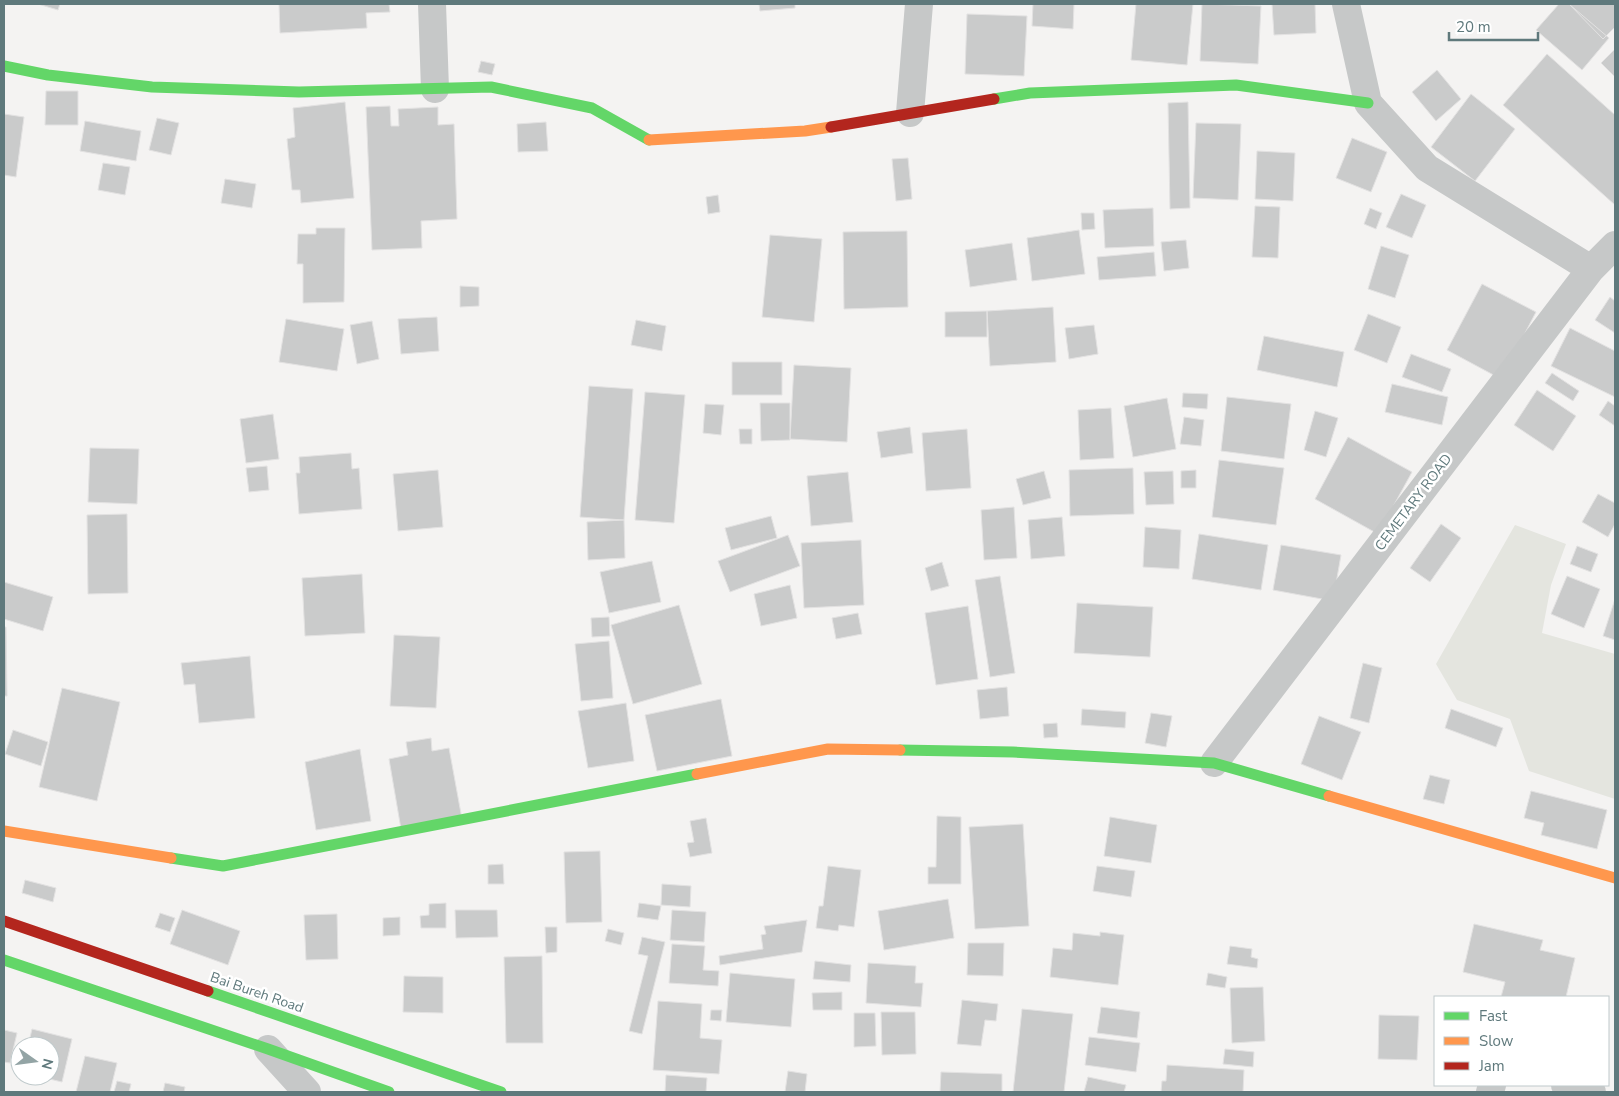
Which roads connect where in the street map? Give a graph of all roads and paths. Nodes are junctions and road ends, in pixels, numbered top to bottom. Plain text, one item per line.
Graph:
1 (432, 4) edge
2 (919, 4) edge
3 (1346, 4) edge
4 (4, 66) edge
5 (435, 89) junction
6 (1368, 103) junction
7 (910, 113) junction
8 (1615, 245) edge
9 (1591, 269) junction
10 (1214, 763) junction
11 (4, 831) edge
12 (1615, 878) edge
13 (4, 921) edge
14 (4, 960) edge
15 (268, 1049) junction
16 (1569, 1086) edge
17 (307, 1092) edge
18 (389, 1092) edge
19 (501, 1092) edge
20 (1592, 1092) edge

1 - 5 street
2 - 7 street
3 - 6 street
4 - 5 main road
5 - 7 main road
6 - 7 main road
6 - 9 street
8 - 9 street, CEMETARY ROAD
9 - 10 street, CEMETARY ROAD
10 - 11 main road
10 - 12 main road
13 - 19 main road, Bai Bureh Road
14 - 15 main road
15 - 17 street
15 - 18 main road
16 - 20 street

